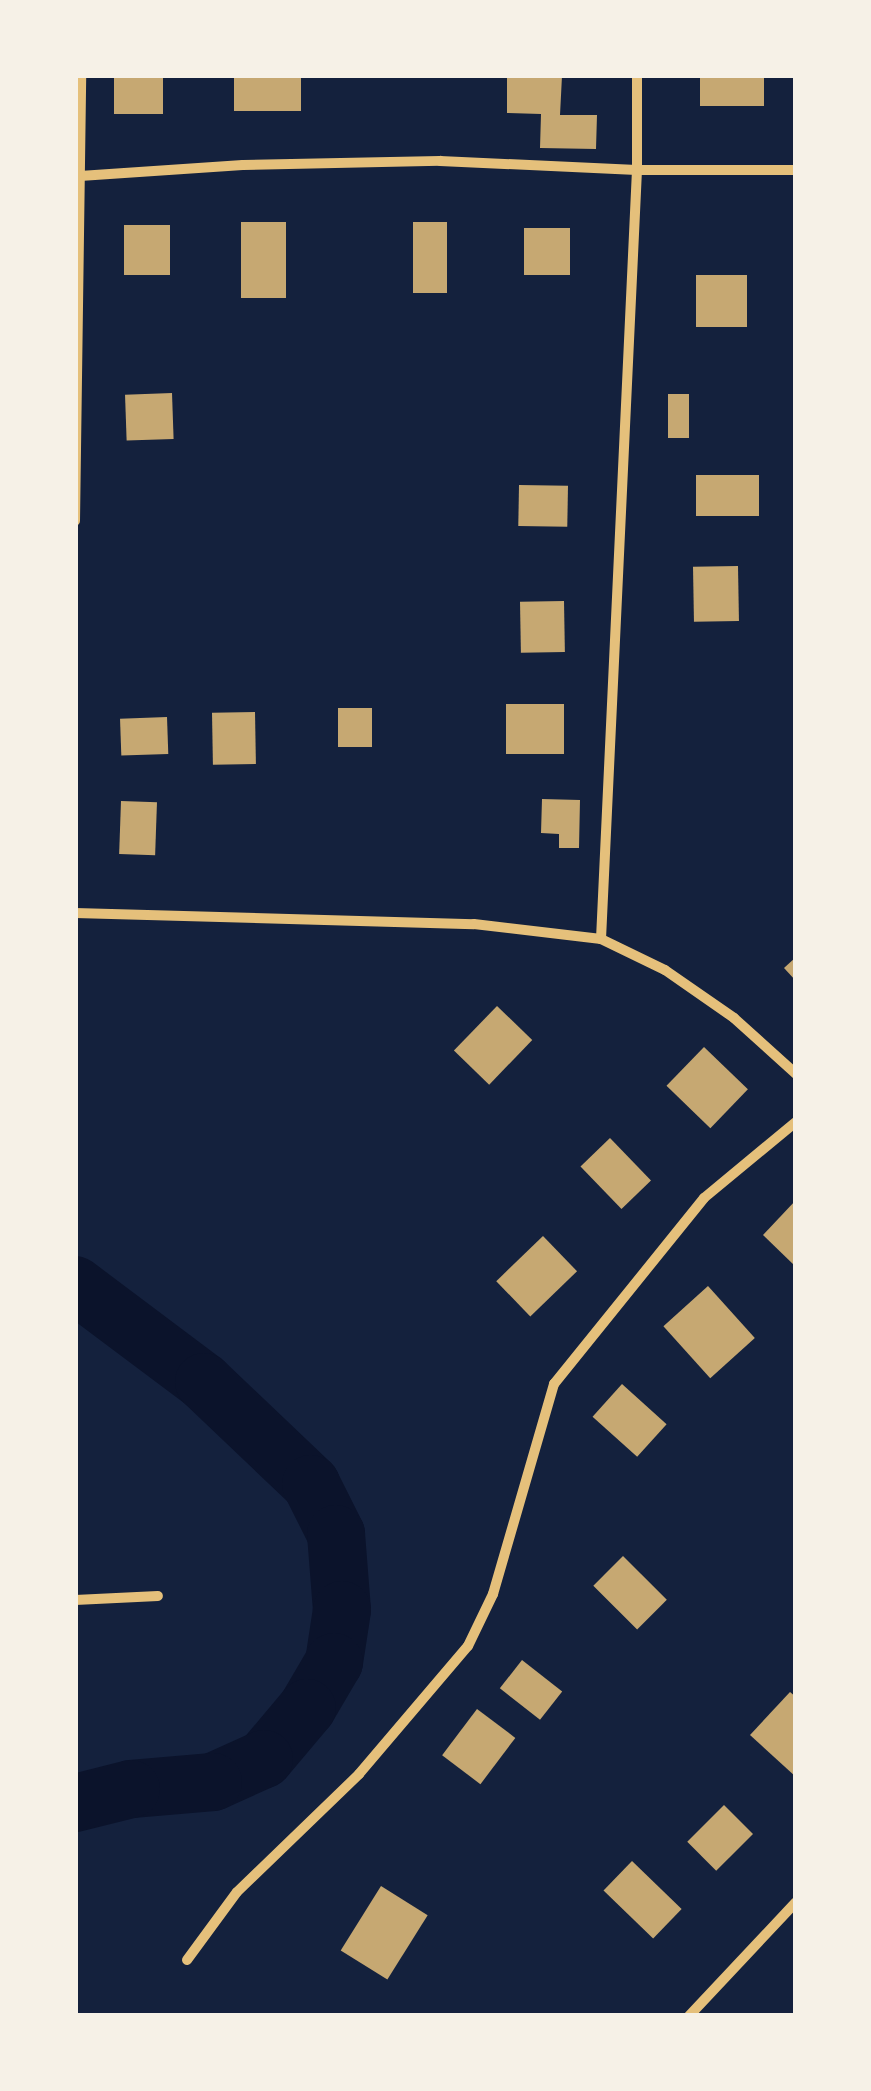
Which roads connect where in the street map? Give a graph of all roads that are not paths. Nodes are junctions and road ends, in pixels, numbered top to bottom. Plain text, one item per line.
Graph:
1 (81, 75) edge
2 (637, 75) edge
3 (637, 170) junction
4 (796, 170) edge
5 (80, 176) junction
6 (75, 521) edge
7 (75, 913) edge
8 (601, 939) junction
9 (796, 1074) edge
10 (796, 1122) edge
11 (158, 1596) dead end
12 (75, 1600) edge
13 (796, 1902) edge
14 (188, 1960) dead end
15 (689, 2016) edge

1 - 5 street
2 - 3 street
3 - 4 street
3 - 5 street
3 - 8 street
5 - 6 street
7 - 8 street
8 - 9 street
10 - 14 street
11 - 12 street
13 - 15 street

